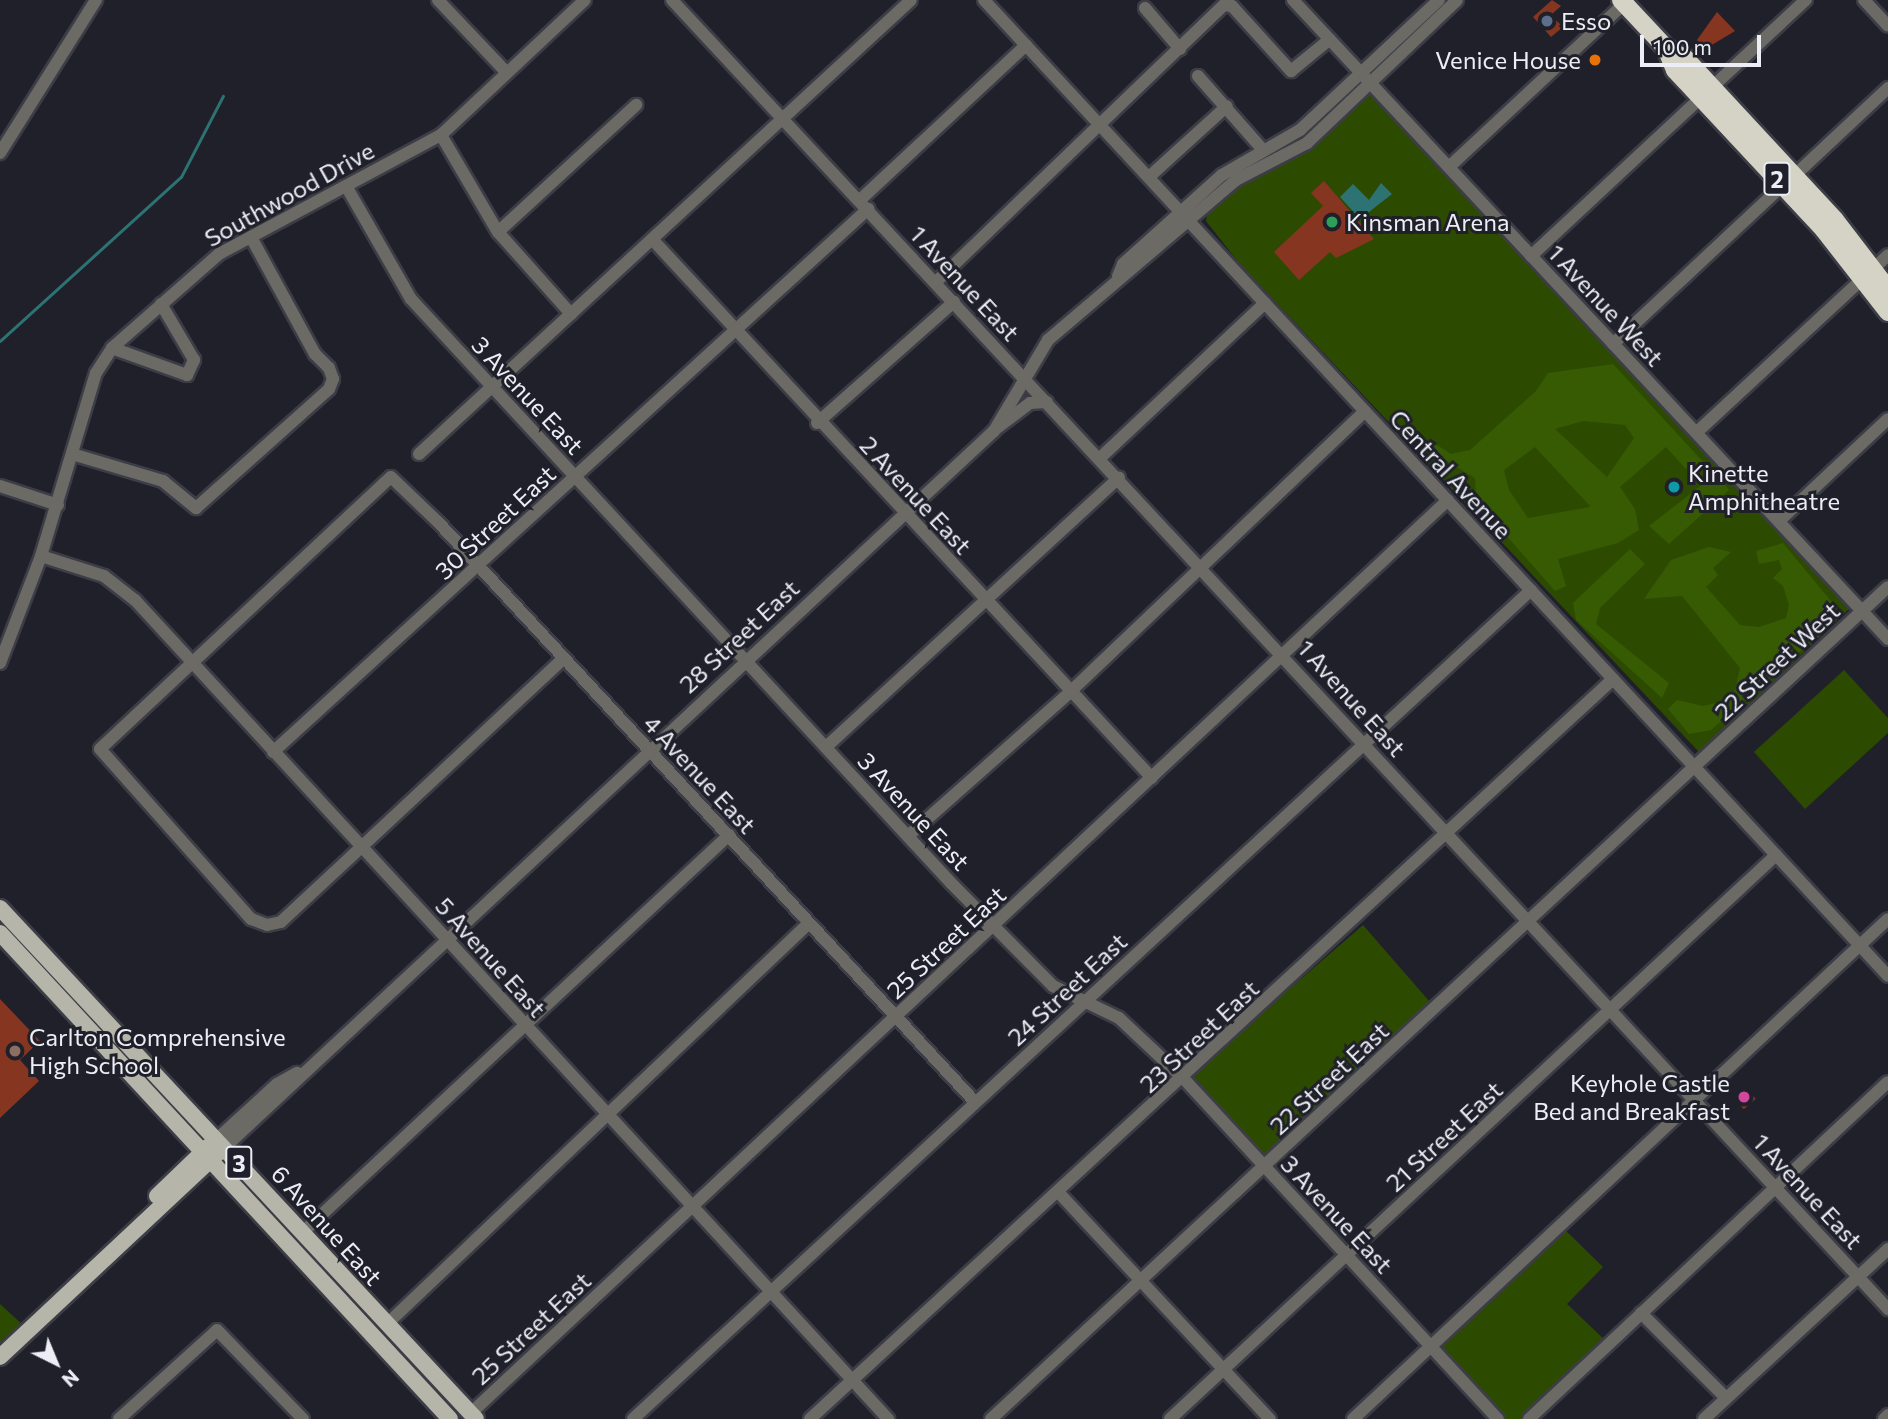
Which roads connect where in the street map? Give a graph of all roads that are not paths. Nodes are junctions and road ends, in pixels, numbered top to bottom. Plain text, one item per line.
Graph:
1 (96, 0) edge
2 (438, 0) edge
3 (584, 0) edge
4 (672, 0) edge
5 (911, 0) edge
6 (984, 0) edge
7 (1293, 0) edge
8 (1439, 0) edge
9 (1457, 0) edge
10 (1806, 0) edge
11 (1864, 0) edge
12 (1625, 1) edge
13 (1144, 8) dead end
14 (1888, 26) edge
15 (1330, 39) junction
16 (1026, 45) junction
17 (1180, 49) junction
18 (507, 73) junction
19 (1198, 76) dead end
20 (1366, 78) junction
21 (1888, 88) edge
22 (1707, 93) junction
23 (636, 105) dead end
24 (1227, 106) junction
25 (783, 117) junction
26 (1101, 126) junction
27 (441, 135) junction
28 (1263, 150) junction
29 (0, 153) edge
30 (1449, 167) junction
31 (1149, 177) junction
32 (1788, 180) junction
33 (346, 186) junction
34 (864, 205) junction
35 (1184, 216) junction
36 (498, 232) junction
37 (251, 237) junction
38 (652, 239) junction
39 (1888, 254) edge
40 (1531, 256) junction
41 (1867, 274) junction
42 (936, 282) junction
43 (1888, 289) edge
44 (954, 303) junction
45 (1265, 303) junction
46 (161, 304) junction
47 (1888, 312) edge
48 (570, 314) junction
49 (734, 330) junction
50 (1613, 344) junction
51 (112, 348) junction
52 (1022, 376) junction
53 (491, 387) junction
54 (1047, 402) junction
55 (1365, 411) junction
56 (1888, 419) edge
57 (817, 423) junction
58 (994, 430) junction
59 (1697, 432) junction
60 (72, 454) junction
61 (419, 454) dead end
62 (1100, 458) junction
63 (575, 477) junction
64 (1119, 478) junction
65 (0, 486) edge
66 (1448, 500) junction
67 (58, 505) junction
68 (905, 514) junction
69 (1779, 521) junction
70 (41, 556) junction
71 (1200, 564) junction
72 (478, 565) junction
73 (1888, 587) edge
74 (1531, 590) junction
75 (985, 599) junction
76 (1862, 611) junction
77 (1888, 639) edge
78 (1284, 654) junction
79 (564, 658) junction
80 (746, 660) junction
81 (0, 663) edge
82 (193, 664) junction
83 (1613, 679) junction
84 (1070, 692) junction
85 (1364, 744) junction
86 (826, 747) junction
87 (649, 750) junction
88 (273, 752) junction
89 (1695, 766) junction
90 (1152, 778) junction
91 (1447, 834) junction
92 (729, 835) junction
93 (908, 836) junction
94 (362, 848) junction
95 (1776, 855) junction
96 (0, 908) edge
97 (1528, 918) junction
98 (1888, 919) edge
99 (809, 923) junction
100 (993, 928) junction
101 (0, 933) edge
102 (444, 937) junction
103 (1860, 946) junction
104 (1888, 976) edge
105 (1084, 1001) junction
106 (1612, 1010) junction
107 (895, 1018) junction
108 (525, 1026) junction
109 (1184, 1079) junction
110 (1888, 1082) edge
111 (1888, 1094) edge
112 (1871, 1098) junction
113 (1695, 1099) junction
114 (975, 1102) junction
115 (606, 1114) junction
116 (221, 1143) junction
117 (207, 1155) junction
118 (1265, 1167) junction
119 (1776, 1187) junction
120 (1059, 1193) junction
121 (691, 1205) junction
122 (302, 1233) junction
123 (1888, 1249) edge
124 (1346, 1255) junction
125 (1858, 1277) junction
126 (1141, 1280) junction
127 (769, 1291) junction
128 (1888, 1309) edge
129 (1641, 1313) junction
130 (387, 1324) junction
131 (1430, 1346) junction
132 (0, 1357) edge
133 (1224, 1369) junction
134 (852, 1380) junction
135 (1726, 1398) junction
136 (1888, 1415) edge
137 (474, 1416) edge
138 (298, 1417) edge
139 (119, 1419) edge
140 (450, 1419) edge
141 (633, 1419) edge
142 (810, 1419) edge
143 (888, 1419) edge
144 (991, 1419) edge
145 (1170, 1419) edge
146 (1269, 1419) edge
147 (1353, 1419) edge
148 (1498, 1419) edge
149 (1529, 1419) edge
150 (1704, 1419) edge
151 (1884, 1419) edge

1 - 29 street
2 - 18 street
3 - 18 street, Southwood Drive
4 - 25 street, 1 Avenue East
5 - 25 street
6 - 16 street, Central Avenue
7 - 15 street, 1 Avenue West
8 - 20 street
9 - 20 street
10 - 22 street
11 - 14 street
12 - 22 highway, 2
12 - 30 street
13 - 17 street
15 - 17 street
15 - 20 street, 1 Avenue West
16 - 26 street, Central Avenue
16 - 34 street, 30 Street East
17 - 26 street
18 - 27 street, Southwood Drive
19 - 24 street
20 - 28 street
20 - 30 street, 1 Avenue West
20 - 35 street
21 - 32 street
22 - 32 highway, 2
22 - 40 street
23 - 36 street
24 - 28 street
24 - 31 street
25 - 34 street, 1 Avenue East
25 - 38 street
26 - 31 street, Central Avenue
26 - 42 street
27 - 33 street, Southwood Drive
27 - 36 street
28 - 35 street
30 - 40 street, 1 Avenue West
31 - 35 street, Central Avenue
32 - 41 highway, 2
32 - 50 street
33 - 37 street, Southwood Drive
33 - 53 street, 3 Avenue East
34 - 42 street, 1 Avenue East
34 - 49 street, 30 Street East
35 - 45 street, Central Avenue
35 - 52 street, 28 Street East
36 - 48 street
37 - 46 street, Southwood Drive
37 - 60 street
38 - 48 street
38 - 49 street, 2 Avenue East
39 - 41 street
40 - 50 street, 1 Avenue West
41 - 43 highway, 2
41 - 47 highway, 2
41 - 59 street
42 - 44 street, 1 Avenue East
44 - 52 street, 1 Avenue East
44 - 57 street
45 - 55 street, Central Avenue
45 - 62 street
46 - 51 street, Southwood Drive
46 - 51 street
48 - 53 street
49 - 57 street, 2 Avenue East
49 - 63 street, 30 Street East
50 - 59 street, 1 Avenue West
51 - 60 street, Southwood Drive
52 - 54 street, 1 Avenue East
52 - 58 street, 28 Street East
53 - 61 street
53 - 63 street, 3 Avenue East
54 - 58 street
54 - 62 street, 1 Avenue East
55 - 66 street, Central Avenue
55 - 71 street
56 - 69 street
57 - 68 street, 2 Avenue East
58 - 68 street, 28 Street East
59 - 69 street, 1 Avenue West
60 - 67 street, Southwood Drive
62 - 64 street, 1 Avenue East
63 - 72 street, 30 Street East
63 - 80 street, 3 Avenue East
64 - 71 street, 1 Avenue East
64 - 75 street
65 - 67 street
66 - 74 street, Central Avenue
66 - 78 street, 25 Street East
67 - 70 street, Southwood Drive
68 - 75 street, 2 Avenue East
68 - 80 street, 28 Street East
69 - 76 street, 1 Avenue West
70 - 81 street, Southwood Drive
70 - 82 street, 5 Avenue East
71 - 78 street, 1 Avenue East
71 - 84 street
72 - 79 street, 4 Avenue East
72 - 82 street, 4 Avenue East
72 - 88 street, 30 Street East
73 - 76 street, 22 Street West
74 - 83 street, Central Avenue
74 - 85 street, 24 Street East
75 - 84 street, 2 Avenue East
75 - 86 street
76 - 77 street, 1 Avenue West
76 - 89 street, 22 Street West
78 - 85 street, 1 Avenue East
78 - 90 street, 25 Street East
79 - 87 street, 4 Avenue East
79 - 94 street
80 - 86 street, 3 Avenue East
80 - 87 street, 28 Street East
82 - 88 street, 5 Avenue East
82 - 94 street
83 - 89 street, Central Avenue
83 - 91 street, 23 Street East
84 - 90 street, 2 Avenue East
84 - 93 street
85 - 91 street, 1 Avenue East
85 - 105 street, 24 Street East
86 - 93 street, 3 Avenue East
87 - 92 street, 4 Avenue East
87 - 102 street, 28 Street East
88 - 94 street, 5 Avenue East
89 - 95 street, Central Avenue
89 - 97 street, 22 Street East
90 - 100 street, 25 Street East
91 - 97 street, 1 Avenue East
91 - 109 street, 23 Street East
92 - 99 street, 4 Avenue East
92 - 108 street
93 - 100 street, 3 Avenue East
94 - 102 street, 5 Avenue East
95 - 103 street, Central Avenue
95 - 106 street, 21 Street East
96 - 116 main road, 6 Avenue East / 3
97 - 106 street, 1 Avenue East
97 - 118 street, 22 Street East
98 - 103 street
99 - 107 street, 4 Avenue East
99 - 115 street
100 - 105 street, 3 Avenue East
100 - 107 street, 25 Street East
101 - 117 main road, 6 Avenue East / 3
102 - 108 street, 5 Avenue East
102 - 116 street, 28 Street East
103 - 104 street, Central Avenue
103 - 113 street
105 - 109 street, 3 Avenue East
105 - 114 street, 24 Street East
106 - 113 street, 1 Avenue East
106 - 124 street, 21 Street East
107 - 114 street, 4 Avenue East
107 - 121 street, 25 Street East
108 - 115 street, 5 Avenue East
108 - 122 street
109 - 118 street, 3 Avenue East
109 - 120 street, 23 Street East
110 - 112 street
111 - 112 street
112 - 119 street
113 - 119 street, 1 Avenue East
113 - 131 street
114 - 127 street, 24 Street East
115 - 121 street, 5 Avenue East
115 - 130 street
116 - 117 main road, 28 Street East
116 - 122 main road, 6 Avenue East / 3
117 - 132 main road, 28 Street East
117 - 140 main road, 6 Avenue East / 3
118 - 124 street, 3 Avenue East
118 - 126 street, 22 Street East
119 - 125 street, 1 Avenue East
119 - 129 street
120 - 126 street
120 - 134 street, 23 Street East
121 - 127 street, 5 Avenue East
121 - 137 street, 25 Street East
122 - 130 main road, 6 Avenue East / 3
123 - 125 street
124 - 131 street, 3 Avenue East
124 - 133 street, 21 Street East
125 - 128 street, 1 Avenue East
125 - 135 street
126 - 133 street
126 - 144 street, 22 Street East
127 - 134 street, 5 Avenue East
127 - 141 street, 24 Street East
129 - 135 street
129 - 149 street
130 - 137 main road, 6 Avenue East / 3
131 - 147 street
131 - 148 street, 3 Avenue East
133 - 145 street, 21 Street East
133 - 146 street
134 - 142 street, 23 Street East
134 - 143 street, 5 Avenue East
135 - 150 street
136 - 151 street
138 - 139 street

